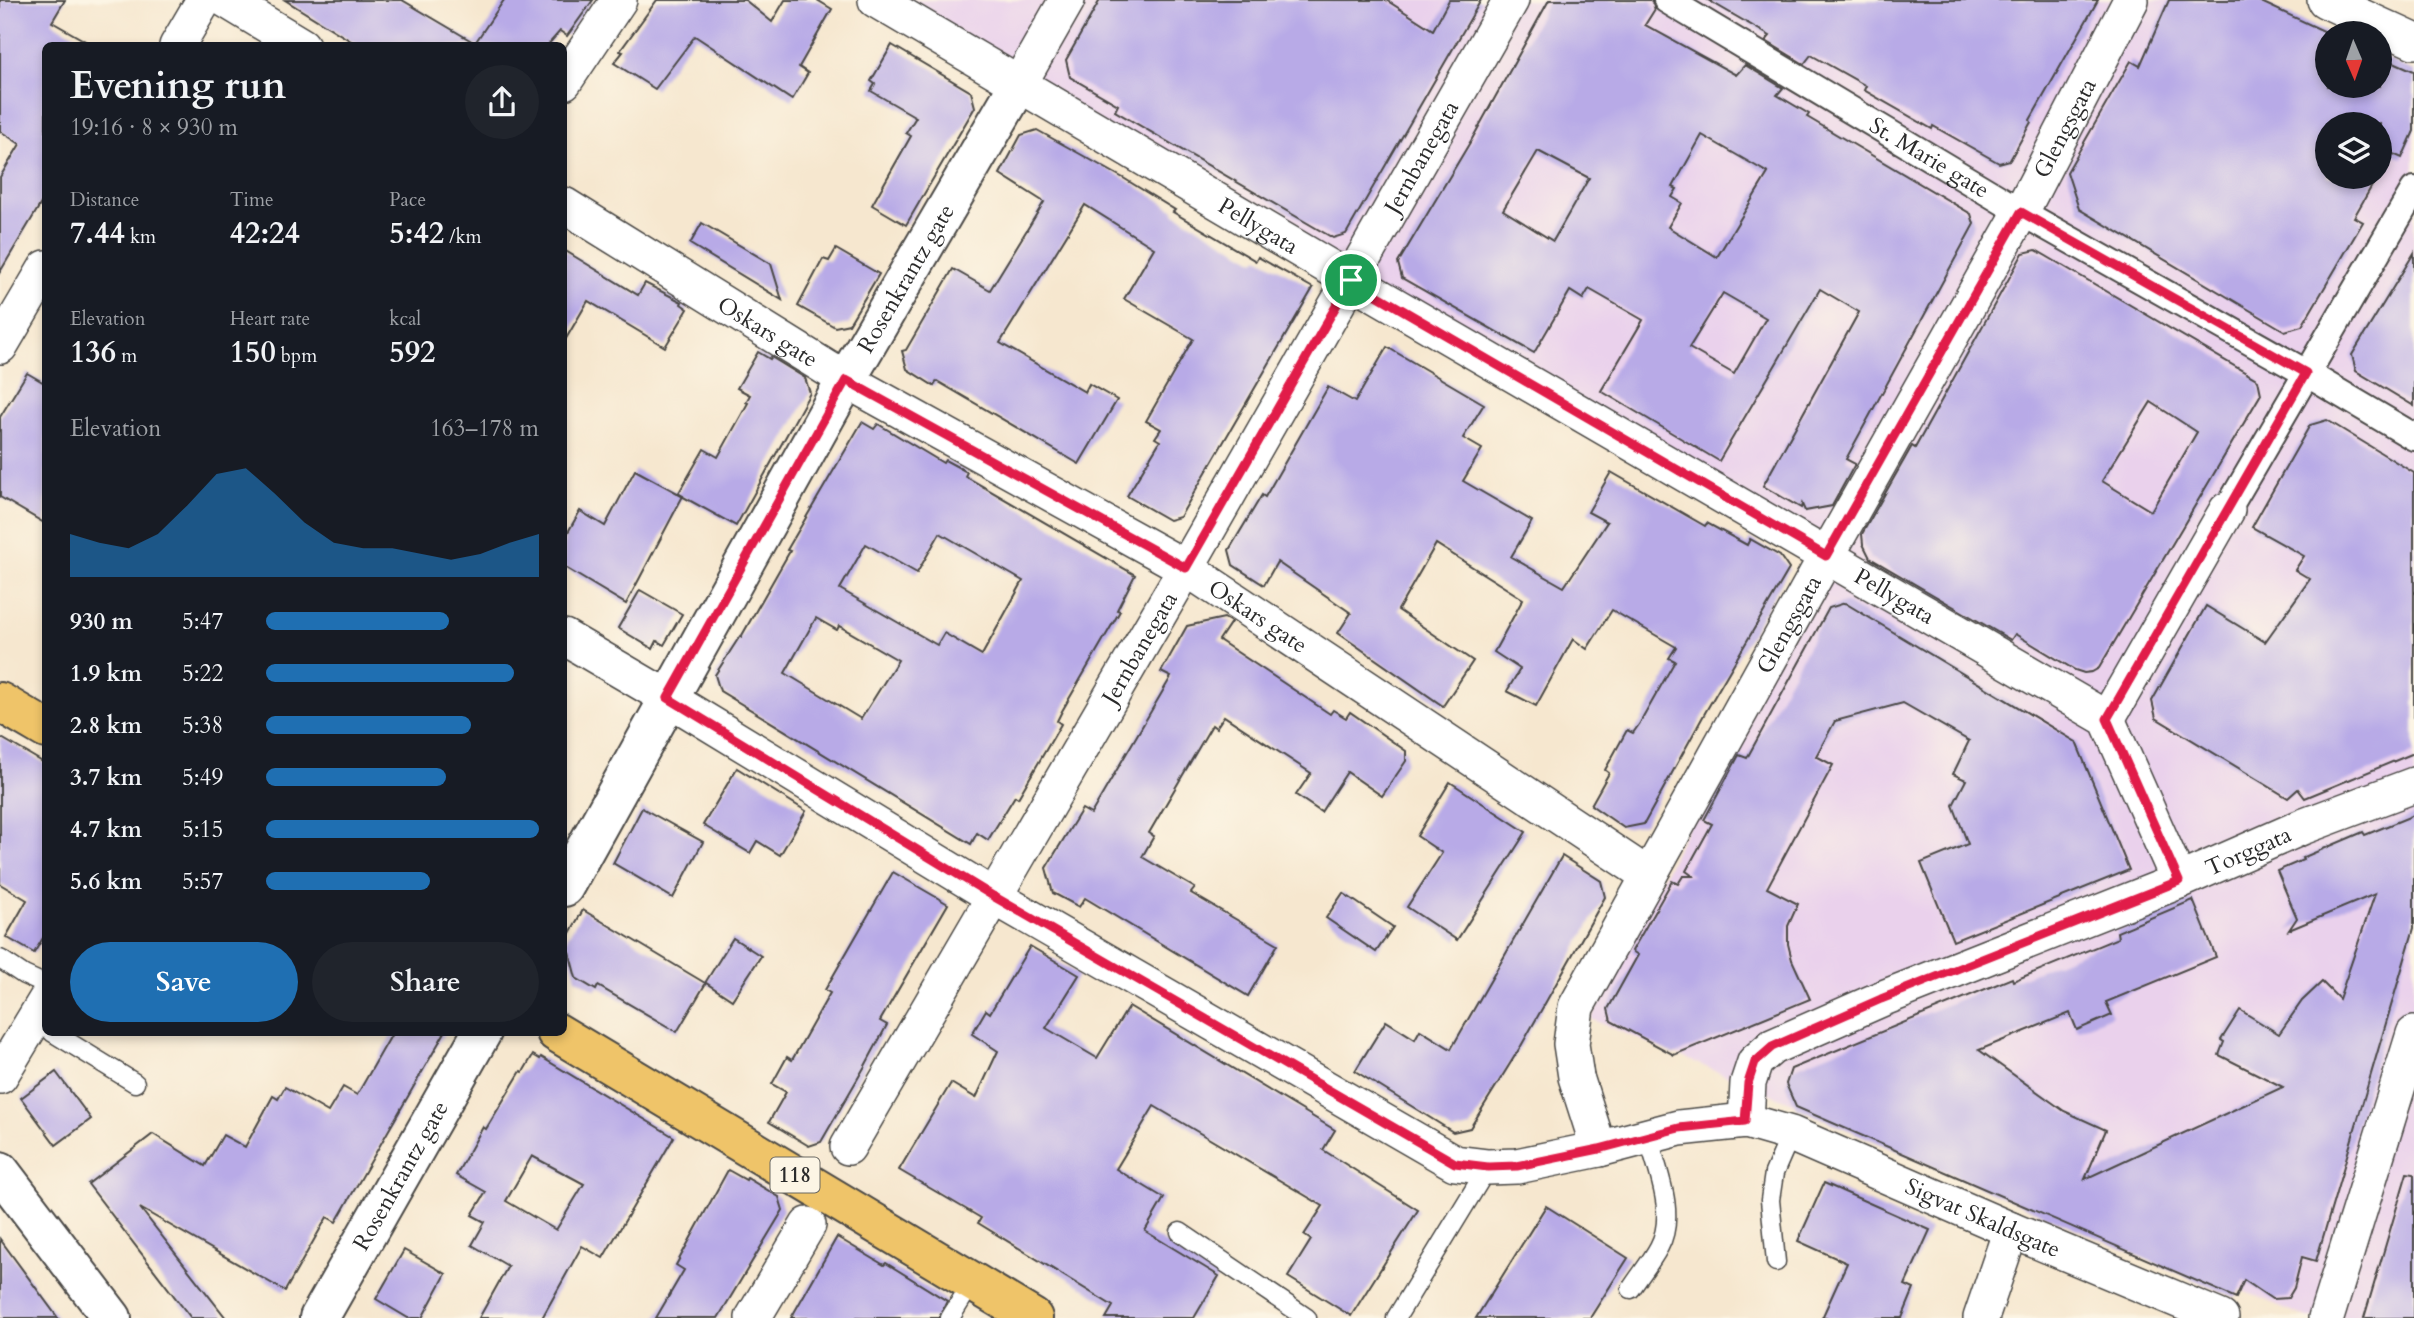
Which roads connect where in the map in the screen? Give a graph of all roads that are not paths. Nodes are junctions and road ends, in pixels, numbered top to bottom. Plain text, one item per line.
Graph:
1 (204, 0) edge
2 (226, 0) edge
3 (619, 0) edge
4 (876, 0) edge
5 (1067, 0) edge
6 (1511, 0) edge
7 (1667, 0) edge
8 (2131, 0) edge
9 (2325, 0) edge
10 (2414, 41) edge
11 (179, 42) edge
12 (295, 42) edge
13 (567, 78) edge
14 (1018, 84) junction
15 (2414, 190) edge
16 (567, 207) edge
17 (2021, 212) junction
18 (42, 276) edge
19 (1351, 280) junction
20 (22, 315) edge
21 (0, 346) edge
22 (2306, 373) junction
23 (846, 380) junction
24 (2414, 437) edge
25 (2227, 510) joint
26 (1826, 556) junction
27 (1186, 568) junction
28 (567, 639) edge
29 (668, 698) junction
30 (0, 702) edge
31 (2107, 719) junction
32 (42, 727) edge
33 (2414, 785) edge
34 (1648, 876) junction
35 (2179, 881) junction
36 (567, 882) edge
37 (993, 896) junction
38 (0, 959) edge
39 (42, 983) edge
40 (42, 1024) edge
41 (2414, 1034) edge
42 (66, 1036) edge
43 (480, 1036) edge
44 (563, 1036) edge
45 (0, 1076) edge
46 (135, 1083) dead end
47 (1745, 1121) junction
48 (1791, 1134) junction
49 (1648, 1136) junction
50 (848, 1147) dead end
51 (1599, 1149) junction
52 (1488, 1167) junction
53 (0, 1171) edge
54 (808, 1225) dead end
55 (2011, 1230) junction
56 (1180, 1232) dead end
57 (1776, 1262) dead end
58 (973, 1281) junction
59 (1632, 1289) dead end
60 (112, 1318) edge
61 (319, 1318) edge
62 (754, 1318) edge
63 (950, 1318) edge
64 (1033, 1318) edge
65 (1307, 1318) edge
66 (1396, 1318) edge
67 (1981, 1318) edge
68 (2221, 1318) edge
69 (2326, 1318) edge

1 - 11 street
2 - 12 street
3 - 13 street
4 - 14 street, Pellygata
5 - 14 street, Rosenkrantz gate
6 - 19 street, Jernbanegata
7 - 17 street, St. Marie gate
8 - 17 street, Glengsgata
9 - 10 street
14 - 19 street, Pellygata
14 - 23 street, Rosenkrantz gate
15 - 22 street
16 - 23 street, Oskars gate
17 - 22 street, St. Marie gate
17 - 26 street, Glengsgata
18 - 20 street
19 - 26 street, Pellygata
19 - 27 street, Jernbanegata
20 - 21 street
22 - 24 street, St. Marie gate
22 - 25 street
23 - 27 street, Oskars gate
23 - 29 street, Rosenkrantz gate
25 - 31 street
26 - 31 street, Pellygata
26 - 34 street, Glengsgata
27 - 34 street, Oskars gate
27 - 37 street, Jernbanegata
28 - 29 street
29 - 36 street, Rosenkrantz gate
29 - 37 street
30 - 32 main road
31 - 35 street
33 - 35 street, Torggata
34 - 51 street, Glengsgata
35 - 47 street, Torggata
37 - 50 street, Jernbanegata
37 - 52 street
38 - 39 lane
40 - 45 street
41 - 69 street
42 - 46 lane
43 - 61 street, Rosenkrantz gate
44 - 58 main road, 118
47 - 48 street, Sigvat Skaldsgate
47 - 49 street
48 - 55 street, Sigvat Skaldsgate
48 - 57 lane
49 - 51 street
49 - 59 lane
51 - 52 street
52 - 66 lane
53 - 60 street
54 - 62 street
55 - 67 street
55 - 68 street, Sigvat Skaldsgate
56 - 65 lane
58 - 63 lane
58 - 64 main road, 118

